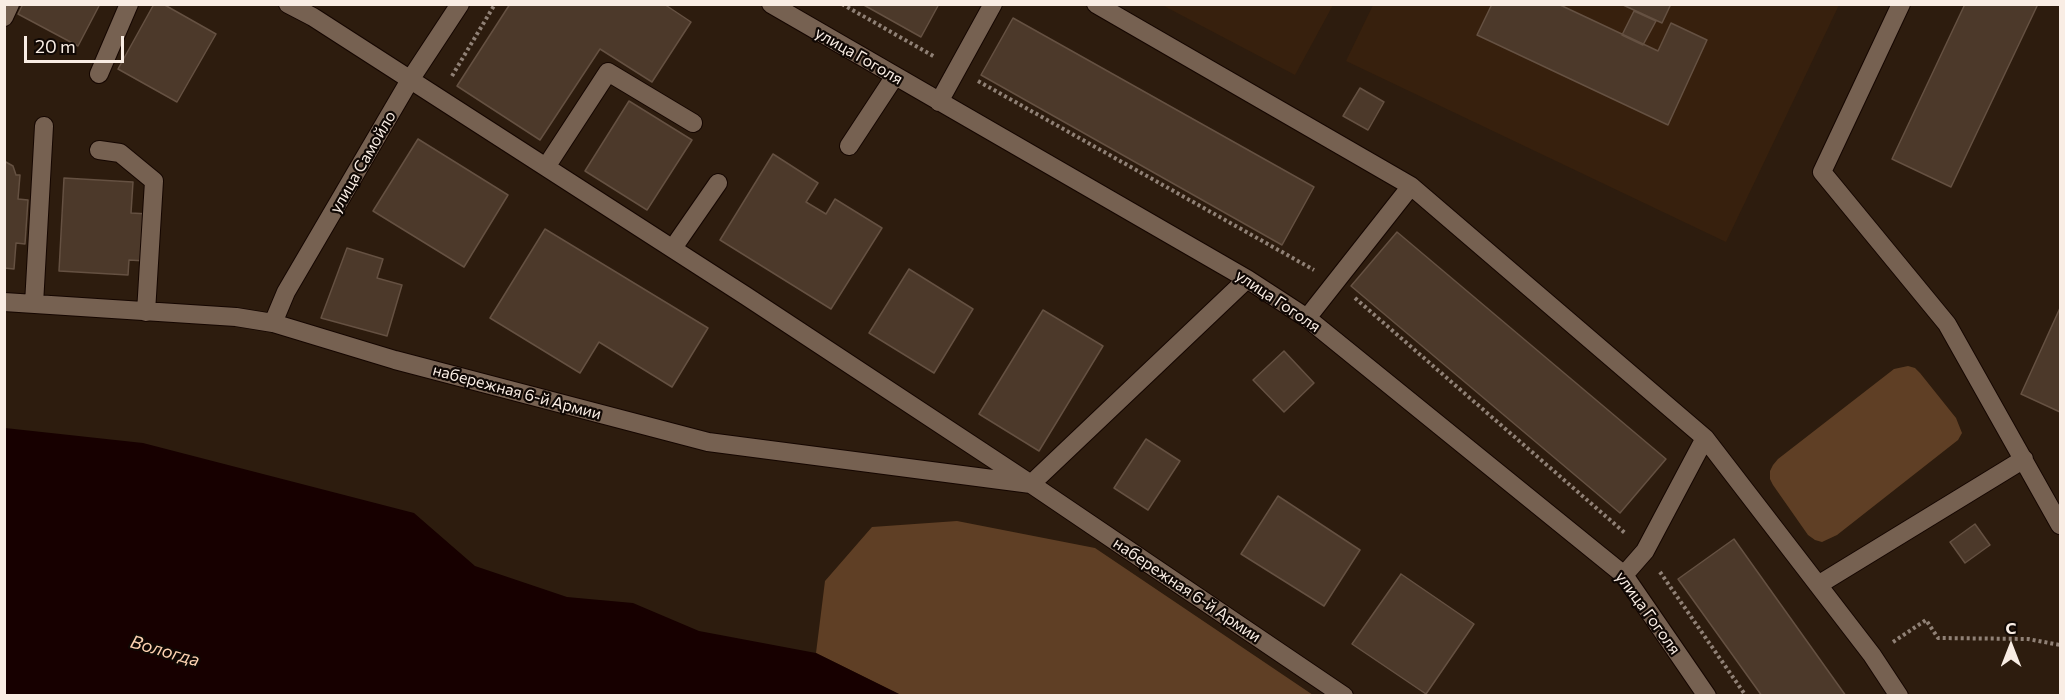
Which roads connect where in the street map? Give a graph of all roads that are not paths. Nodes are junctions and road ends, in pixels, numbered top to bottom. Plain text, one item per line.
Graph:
1 (10, 4) edge
2 (129, 4) edge
3 (288, 4) edge
4 (460, 4) edge
5 (771, 4) edge
6 (993, 4) edge
7 (1096, 4) edge
8 (1901, 4) edge
9 (4, 17) edge
10 (99, 74) dead end
11 (894, 76) junction
12 (410, 81) junction
13 (939, 102) junction
14 (693, 123) dead end
15 (44, 126) dead end
16 (849, 146) dead end
17 (99, 150) dead end
18 (546, 167) junction
19 (718, 183) dead end
20 (1411, 186) junction
21 (673, 248) junction
22 (1247, 279) junction
23 (4, 302) edge
24 (34, 304) junction
25 (146, 312) junction
26 (1307, 318) junction
27 (273, 323) junction
28 (1706, 438) junction
29 (2024, 459) junction
30 (1031, 484) junction
31 (2061, 525) edge
32 (1624, 575) junction
33 (1818, 585) junction
34 (1344, 696) edge
35 (1707, 696) edge
36 (1899, 696) edge

1 - 9 street
2 - 10 street
3 - 12 street, набережная 6-й Армии
4 - 12 street, улица Самойло
5 - 11 street, улица Гоголя
6 - 13 street
7 - 20 street
8 - 29 street
11 - 13 street, улица Гоголя
11 - 16 street
12 - 18 street, набережная 6-й Армии
12 - 27 street, улица Самойло
13 - 22 street, улица Гоголя
14 - 18 street
15 - 24 street
17 - 25 street
18 - 21 street, набережная 6-й Армии
19 - 21 street
20 - 26 street
20 - 28 street
21 - 30 street, набережная 6-й Армии
22 - 26 street, улица Гоголя
22 - 30 street
23 - 24 street, набережная 6-й Армии
24 - 25 street, набережная 6-й Армии
25 - 27 street, набережная 6-й Армии
26 - 32 street, улица Гоголя
27 - 30 street, набережная 6-й Армии
28 - 32 street
28 - 33 street
29 - 31 street
29 - 33 street
30 - 34 street, набережная 6-й Армии
32 - 35 street, улица Гоголя
33 - 36 street

